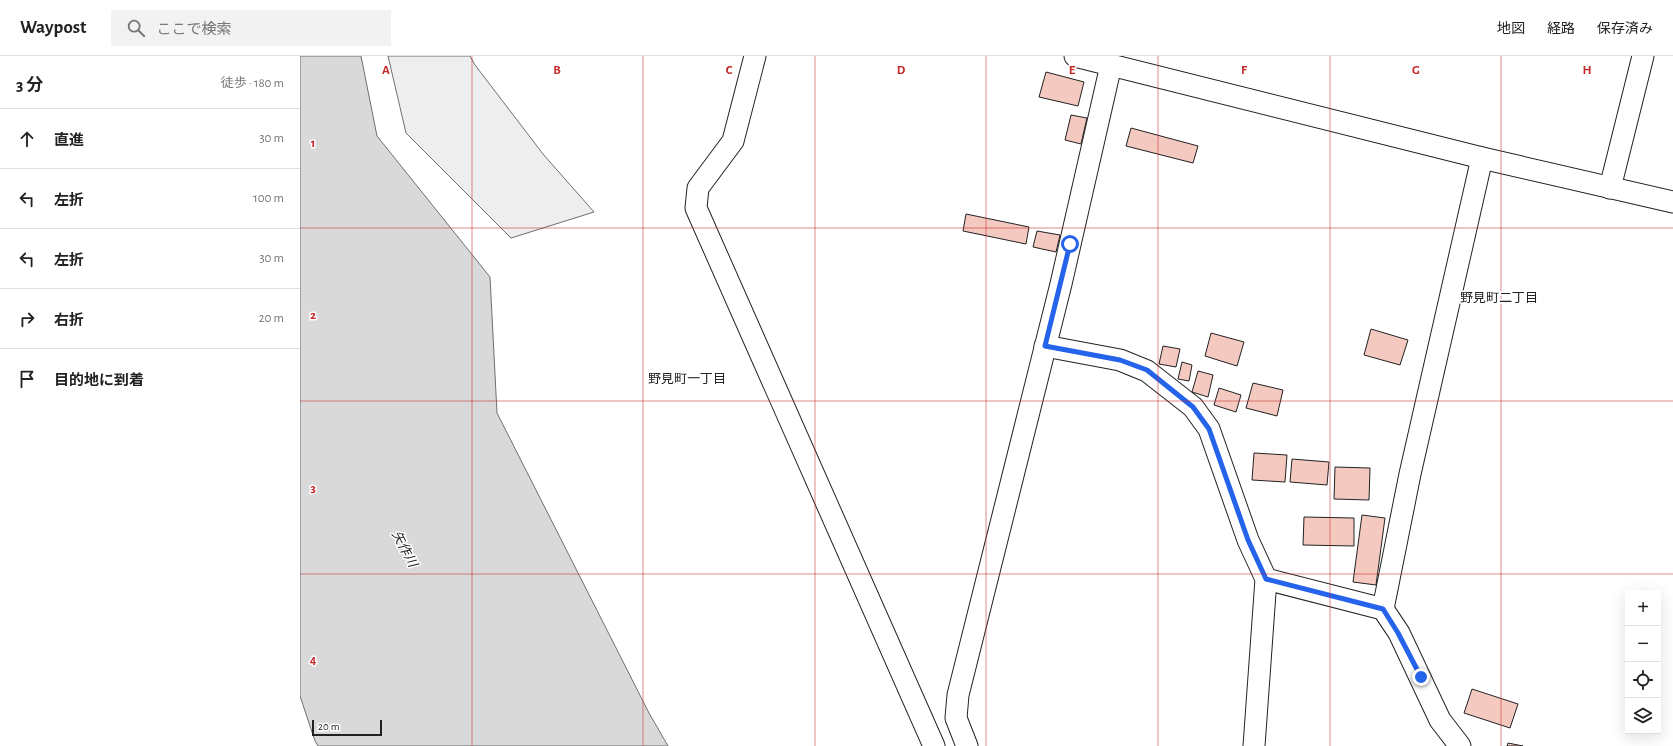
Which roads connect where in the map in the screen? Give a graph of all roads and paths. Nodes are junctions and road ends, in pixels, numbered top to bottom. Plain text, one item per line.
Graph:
1 (755, 56) edge
2 (1075, 56) edge
3 (1643, 56) edge
4 (1110, 65) junction
5 (1482, 158) junction
6 (1610, 188) junction
7 (1673, 202) edge
8 (1045, 346) junction
9 (1266, 579) junction
10 (1383, 609) junction
11 (934, 746) edge
12 (967, 746) edge
13 (1254, 746) edge
14 (1460, 746) edge

1 - 11 street
2 - 4 street
3 - 6 street
4 - 5 street
4 - 8 street
5 - 6 street
5 - 10 street
6 - 7 street
8 - 9 street
8 - 12 street
9 - 10 street
9 - 13 street
10 - 14 street

